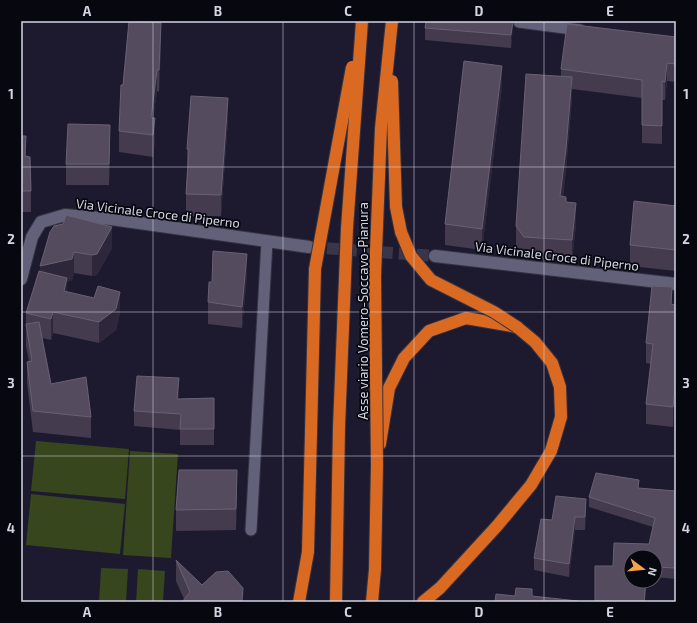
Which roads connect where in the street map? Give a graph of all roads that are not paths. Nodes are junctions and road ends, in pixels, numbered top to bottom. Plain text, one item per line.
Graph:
1 (361, 21) edge
2 (519, 22) dead end
3 (392, 27) edge
4 (590, 31) edge
5 (267, 241) junction
6 (309, 247) tunnel mouth
7 (435, 256) tunnel mouth
8 (21, 279) edge
9 (676, 284) edge
10 (516, 327) junction
11 (377, 465) junction
12 (251, 530) dead end
13 (299, 602) edge
14 (336, 602) edge
15 (372, 602) edge
16 (423, 602) edge

1 - 13 highway, bridge
1 - 14 highway, Asse viario Vomero-Soccavo-Pianura, bridge
2 - 4 lane
3 - 10 highway, bridge
3 - 11 highway, Asse viario Vomero-Soccavo-Pianura, bridge
5 - 6 street, Via Vicinale Croce di Piperno
5 - 8 street, Via Vicinale Croce di Piperno
5 - 12 lane
7 - 9 street, Via Vicinale Croce di Piperno
10 - 11 highway, bridge
10 - 16 highway
11 - 15 highway, Asse viario Vomero-Soccavo-Pianura, bridge

